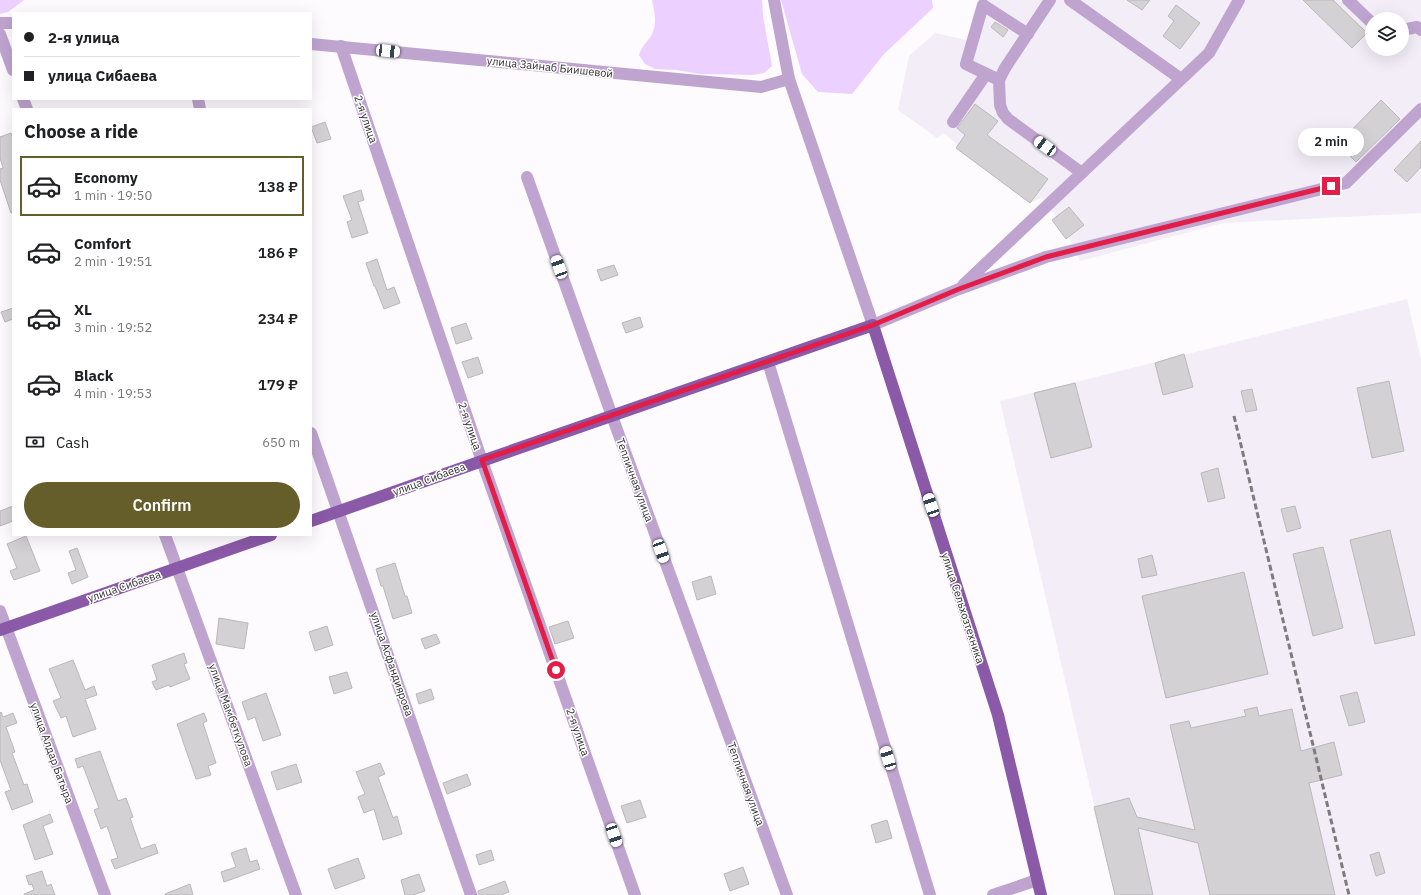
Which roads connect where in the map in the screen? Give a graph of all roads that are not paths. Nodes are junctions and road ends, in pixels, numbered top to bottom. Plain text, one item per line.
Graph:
1 (774, 0) edge
2 (1050, 0) edge
3 (1070, 0) edge
4 (1239, 0) edge
5 (1348, 0) edge
6 (1365, 16) edge
7 (0, 23) edge
8 (12, 23) edge
9 (1409, 29) edge
10 (1421, 30) edge
11 (0, 34) edge
12 (1028, 34) junction
13 (312, 44) edge
14 (341, 46) junction
15 (12, 67) edge
16 (986, 74) junction
17 (789, 79) junction
18 (1181, 79) junction
19 (999, 80) junction
20 (1421, 109) edge
21 (953, 122) dead end
22 (1082, 173) junction
23 (527, 177) dead end
24 (959, 289) junction
25 (873, 325) junction
26 (768, 362) junction
27 (612, 416) junction
28 (312, 436) edge
29 (482, 460) junction
30 (339, 511) junction
31 (312, 521) edge
32 (165, 536) edge
33 (268, 536) edge
34 (177, 568) junction
35 (0, 611) edge
36 (3, 629) edge
37 (1037, 880) junction
38 (105, 895) edge
39 (296, 895) edge
40 (472, 895) edge
41 (635, 895) edge
42 (786, 895) edge
43 (930, 895) edge
44 (993, 895) edge
45 (1041, 895) edge

1 - 17 street
2 - 12 street
3 - 18 street
4 - 18 street
5 - 6 street
7 - 8 street
9 - 10 street
11 - 15 street
12 - 16 street
12 - 19 street
13 - 14 street, улица Зайнаб Биишевой
14 - 17 street, улица Зайнаб Биишевой
14 - 29 street, 2-я улица
16 - 19 street
16 - 21 street
17 - 25 street
18 - 22 street
19 - 22 street
20 - 24 street, улица Сибаева
22 - 24 street
23 - 27 street, Тепличная улица
24 - 25 street, улица Сибаева
25 - 26 main road, улица Сибаева
25 - 37 main road, улица Сельхозтехника
26 - 27 main road, улица Сибаева
26 - 43 street
27 - 29 main road, улица Сибаева
27 - 42 street, Тепличная улица
28 - 30 street, улица Асфандиярова
29 - 30 main road, улица Сибаева
29 - 41 street, 2-я улица
30 - 31 main road, улица Сибаева
30 - 40 street, улица Асфандиярова
32 - 34 street, улица Мамбеткулова
33 - 34 main road, улица Сибаева
34 - 36 main road, улица Сибаева
34 - 39 street, улица Мамбеткулова
35 - 36 street, улица Алдар Батыра
36 - 38 street, улица Алдар Батыра
37 - 44 street
37 - 45 main road, улица Сельхозтехника

